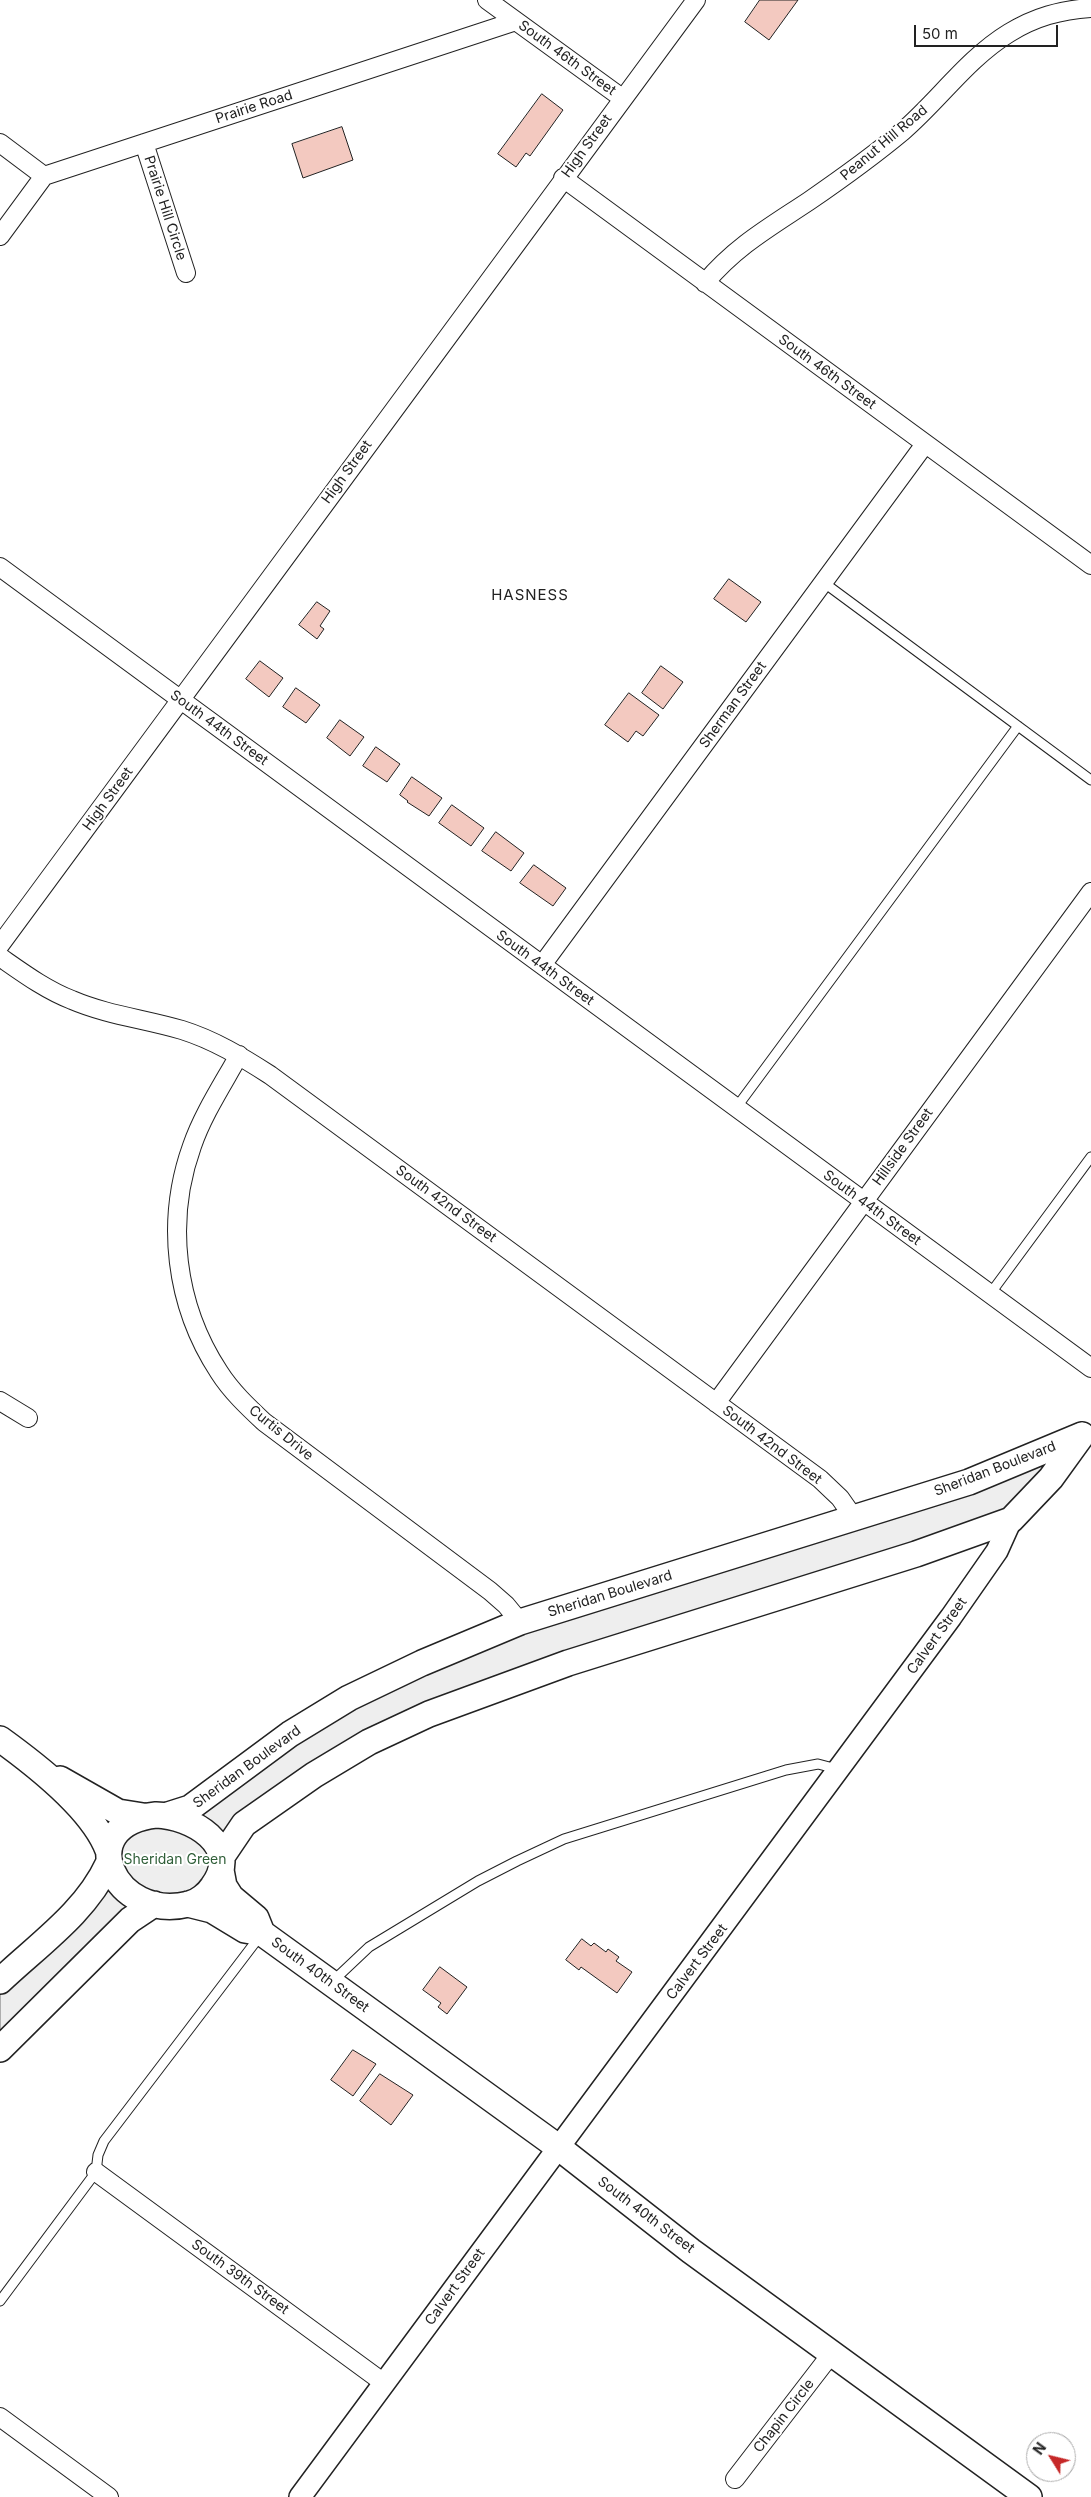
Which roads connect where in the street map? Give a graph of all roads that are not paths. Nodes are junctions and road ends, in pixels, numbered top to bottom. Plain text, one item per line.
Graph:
1 (487, 0) edge
2 (696, 0) edge
3 (1091, 8) edge
4 (516, 21) junction
5 (622, 98) junction
6 (0, 143) edge
7 (144, 143) junction
8 (44, 176) junction
9 (563, 178) junction
10 (0, 236) edge
11 (186, 273) dead end
12 (705, 282) junction
13 (924, 444) junction
14 (1091, 566) edge
15 (0, 567) edge
16 (823, 582) junction
17 (180, 700) junction
18 (1018, 726) junction
19 (1091, 780) edge
20 (1091, 892) edge
21 (0, 945) edge
22 (0, 957) edge
23 (542, 965) junction
24 (239, 1055) junction
25 (736, 1108) junction
26 (1091, 1157) edge
27 (863, 1202) junction
28 (990, 1294) junction
29 (1091, 1368) edge
30 (0, 1402) edge
31 (716, 1403) junction
32 (28, 1418) dead end
33 (1087, 1431) edge
34 (854, 1518) junction
35 (1011, 1520) junction
36 (520, 1622) junction
37 (0, 1739) edge
38 (38, 1767) junction
39 (839, 1770) junction
40 (168, 1815) junction
41 (143, 1816) junction
42 (108, 1857) junction
43 (220, 1864) junction
44 (154, 1904) junction
45 (188, 1904) junction
46 (262, 1934) junction
47 (0, 1981) edge
48 (332, 1983) junction
49 (0, 2049) edge
50 (558, 2147) junction
51 (96, 2172) junction
52 (0, 2301) edge
53 (832, 2353) junction
54 (384, 2383) junction
55 (0, 2418) edge
56 (735, 2479) dead end
57 (109, 2497) edge
58 (300, 2497) edge
59 (1029, 2497) edge

1 - 4 street, South 46th Street
2 - 5 street, High Street
3 - 12 street, Peanut Hill Road
4 - 5 street, South 46th Street
4 - 7 street, Prairie Road
5 - 9 street, High Street
6 - 8 street
7 - 8 street, Prairie Road
7 - 11 street, Prairie Hill Circle
8 - 10 street
9 - 12 street, South 46th Street
9 - 17 street, High Street
12 - 13 street, South 46th Street
13 - 14 street, South 46th Street
13 - 16 street, Sherman Street
15 - 17 street, South 44th Street
16 - 18 lane
16 - 23 street, Sherman Street
17 - 21 street, High Street
17 - 23 street, South 44th Street
18 - 19 lane
18 - 25 lane
20 - 27 street, Hillside Street
22 - 24 street, South 42nd Street
23 - 25 street, South 44th Street
24 - 31 street, South 42nd Street
24 - 36 street, Curtis Drive
25 - 27 street, South 44th Street
26 - 28 lane
27 - 28 street, South 44th Street
27 - 31 street, Hillside Street
28 - 29 street, South 44th Street
30 - 32 street
31 - 34 street, South 42nd Street
33 - 34 main road, Sheridan Boulevard
33 - 35 main road, Calvert Street
34 - 36 main road, Sheridan Boulevard
35 - 39 street, Calvert Street
35 - 43 main road
36 - 40 main road, Sheridan Boulevard
37 - 38 main road
38 - 41 main road
38 - 42 main road
39 - 48 lane
39 - 50 street, Calvert Street
40 - 41 main road
40 - 43 main road
41 - 42 main road
42 - 44 main road
42 - 47 main road
43 - 45 main road
43 - 46 main road, South 40th Street
44 - 45 main road
44 - 49 main road
45 - 46 main road, South 40th Street
46 - 48 main road, South 40th Street
46 - 51 lane
48 - 50 main road, South 40th Street
50 - 53 main road, South 40th Street
50 - 54 street, Calvert Street
51 - 52 lane
51 - 54 street, South 39th Street
53 - 56 street, Chapin Circle
53 - 59 main road, South 40th Street
54 - 58 street, Calvert Street
55 - 57 street

